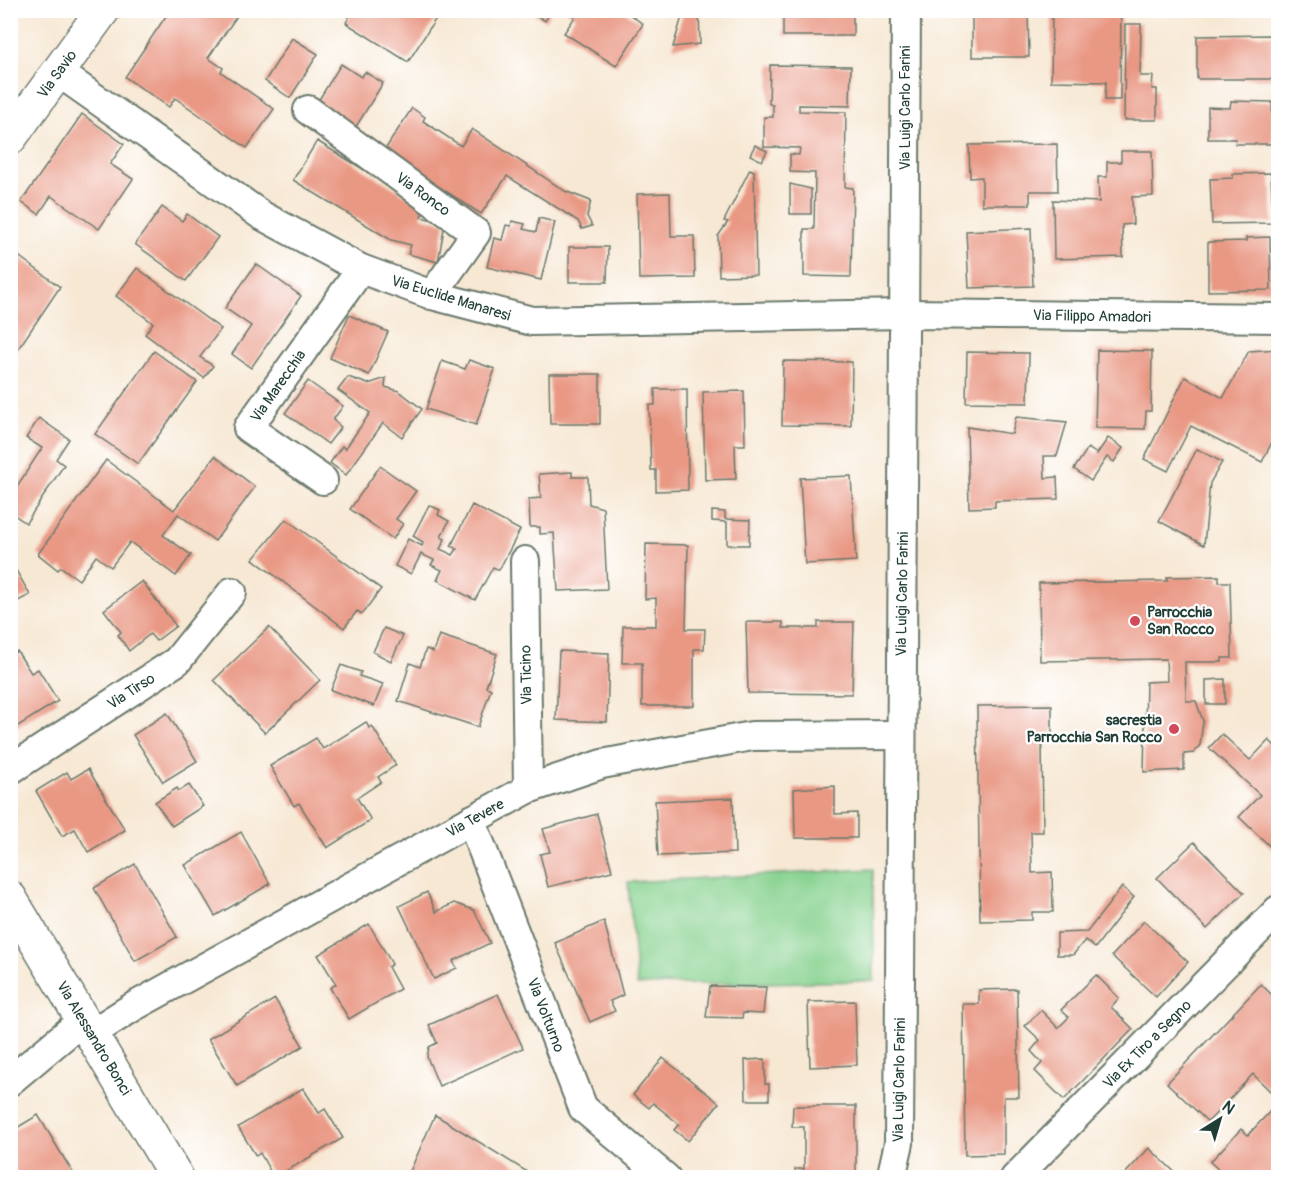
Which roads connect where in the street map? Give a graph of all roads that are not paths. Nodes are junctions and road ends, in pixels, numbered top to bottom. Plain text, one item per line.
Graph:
1 (103, 10) edge
2 (906, 10) edge
3 (58, 72) junction
4 (308, 110) dead end
5 (10, 138) edge
6 (361, 269) junction
7 (432, 295) junction
8 (905, 314) junction
9 (1278, 318) edge
10 (322, 480) dead end
11 (525, 561) dead end
12 (232, 592) dead end
13 (900, 735) junction
14 (10, 770) edge
15 (528, 789) junction
16 (471, 820) junction
17 (10, 898) edge
18 (1278, 910) edge
19 (88, 1027) junction
20 (10, 1081) edge
21 (177, 1178) edge
22 (666, 1178) edge
23 (891, 1178) edge
24 (1014, 1178) edge

1 - 3 street, Via Savio
2 - 8 street, Via Luigi Carlo Farini
3 - 5 street, Via Savio
3 - 6 street, Via Euclide Manaresi
4 - 7 street, Via Ronco
6 - 7 street, Via Euclide Manaresi
6 - 10 street, Via Marecchia
7 - 8 street, Via Euclide Manaresi
8 - 9 street, Via Filippo Amadori
8 - 13 street, Via Luigi Carlo Farini
11 - 15 street, Via Ticino
12 - 14 street, Via Tirso
13 - 15 street, Via Tevere
13 - 23 street, Via Luigi Carlo Farini
15 - 16 street, Via Tevere
16 - 19 street, Via Tevere
16 - 22 street, Via Volturno
17 - 19 street, Via Alessandro Bonci
18 - 24 street, Via Ex Tiro a Segno
19 - 20 street, Via Tevere
19 - 21 street, Via Alessandro Bonci

